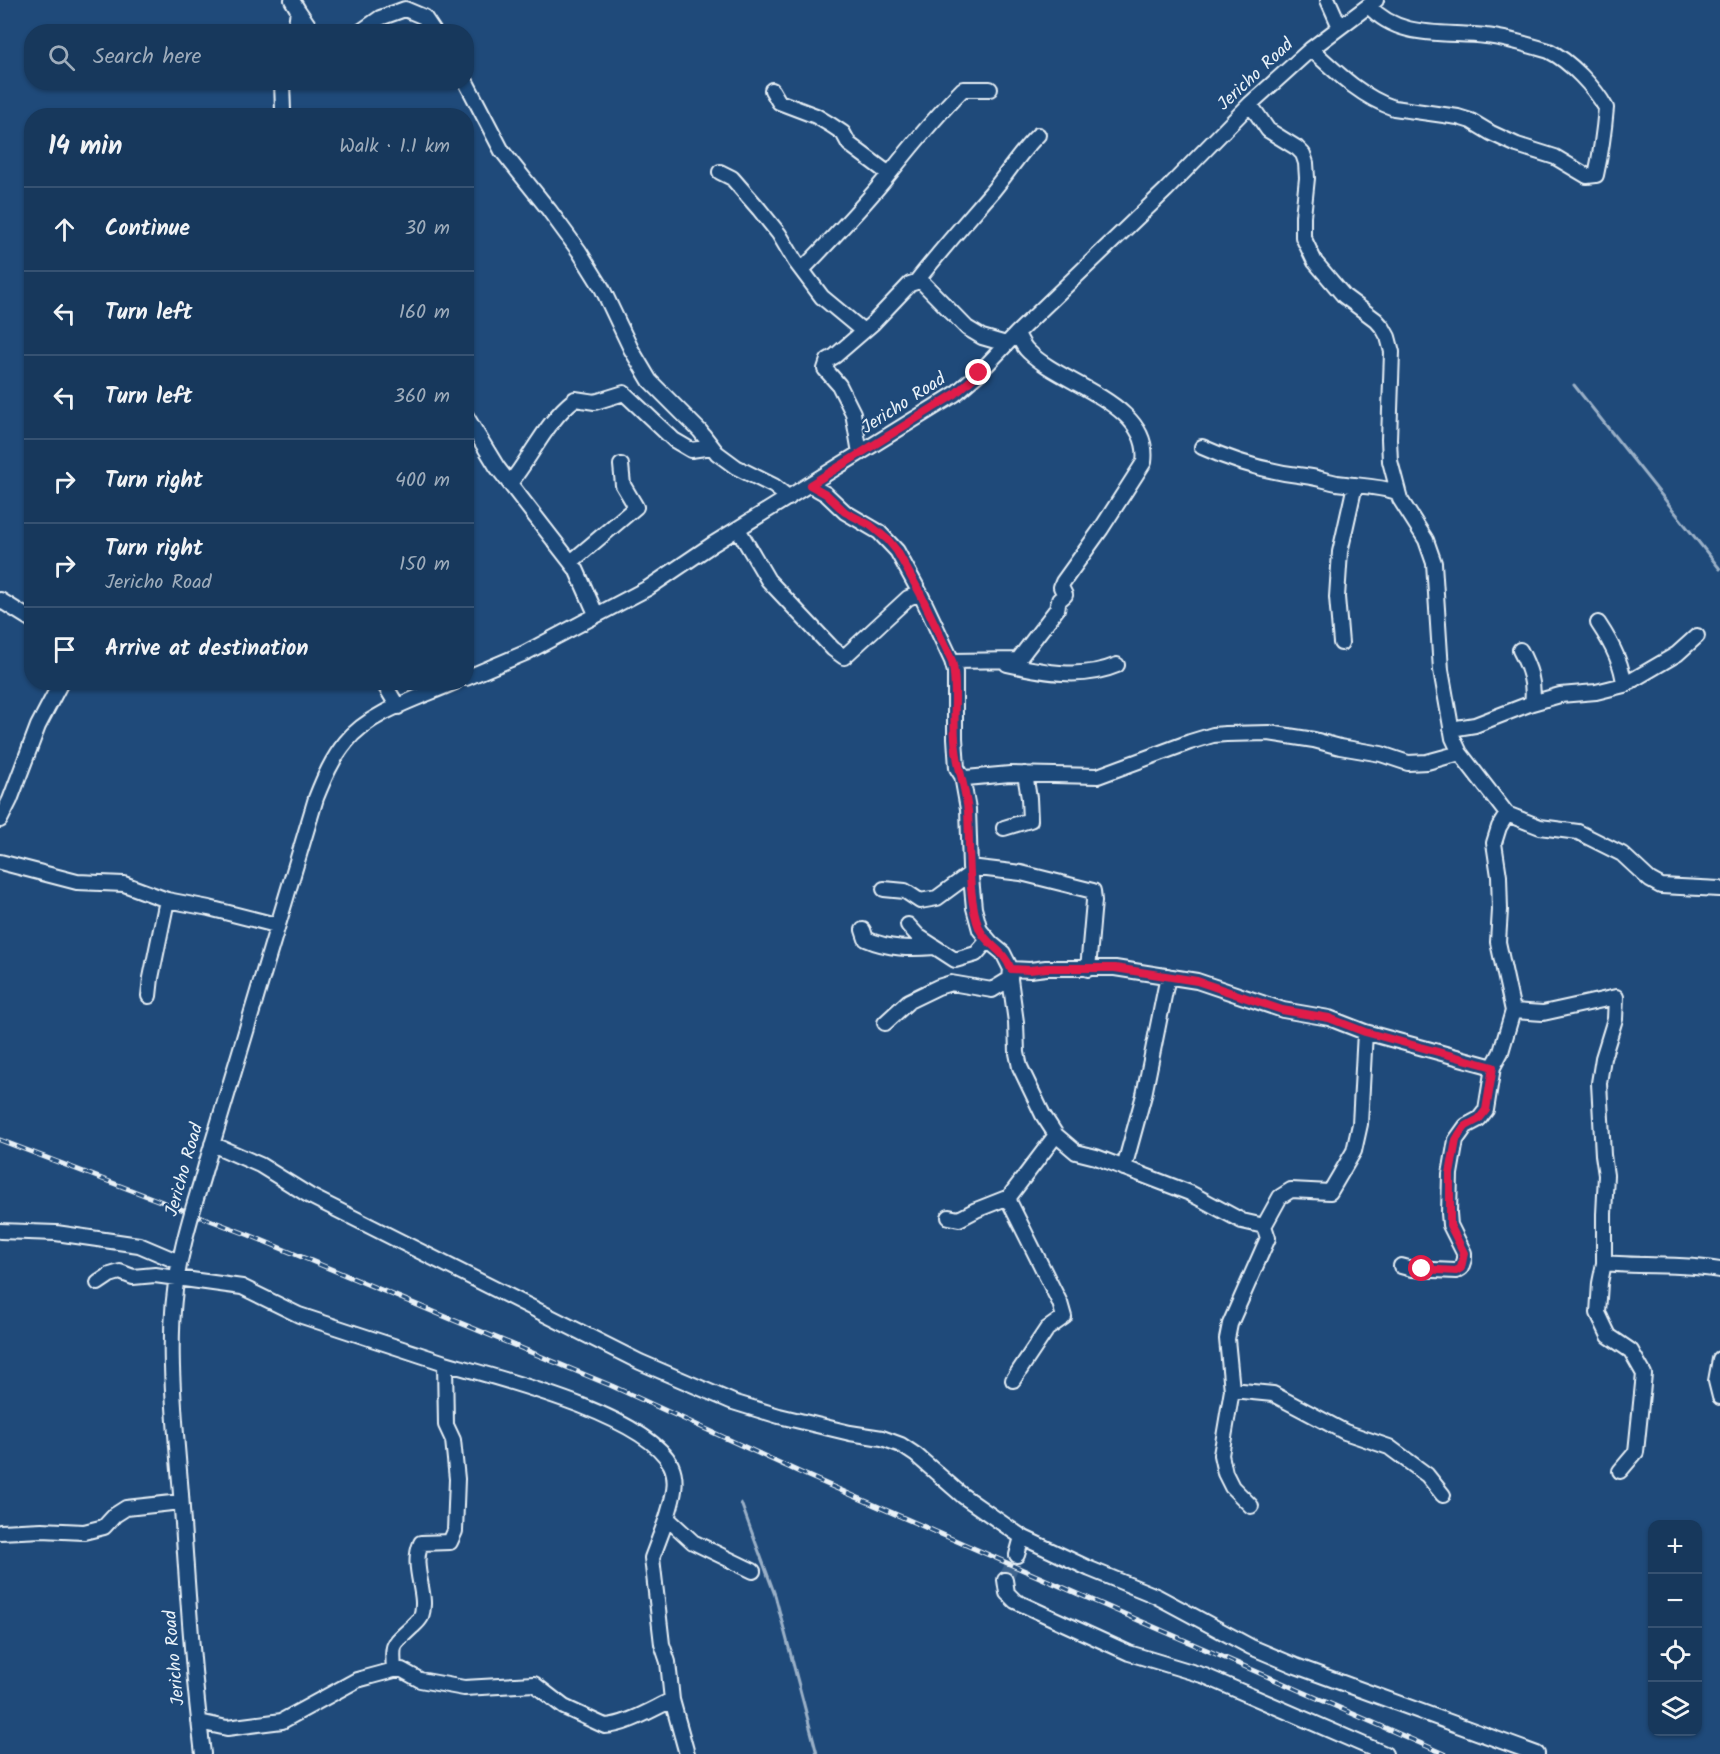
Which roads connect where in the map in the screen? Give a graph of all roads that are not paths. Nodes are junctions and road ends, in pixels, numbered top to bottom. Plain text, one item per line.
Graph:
1 (1328, 0) edge
2 (1372, 3) edge
3 (295, 5) edge
4 (295, 24) edge
5 (308, 24) edge
6 (371, 24) edge
7 (429, 24) edge
8 (1340, 27) junction
9 (1311, 49) junction
10 (990, 89) dead end
11 (282, 90) edge
12 (470, 90) edge
13 (772, 90) dead end
14 (1250, 104) junction
15 (283, 108) edge
16 (1038, 135) dead end
17 (720, 172) dead end
18 (889, 174) junction
19 (802, 270) junction
20 (916, 282) junction
21 (863, 331) junction
22 (1017, 333) junction
23 (1006, 344) junction
24 (474, 429) edge
25 (712, 447) junction
26 (1202, 447) dead end
27 (860, 453) junction
28 (621, 465) dead end
29 (510, 483) junction
30 (810, 485) junction
31 (1355, 485) junction
32 (1397, 492) junction
33 (789, 498) junction
34 (738, 529) junction
35 (571, 562) junction
36 (920, 593) junction
37 (0, 600) edge
38 (596, 614) junction
39 (24, 615) edge
40 (1598, 623) dead end
41 (1697, 636) dead end
42 (1341, 643) dead end
43 (1520, 650) dead end
44 (952, 661) junction
45 (990, 661) junction
46 (1117, 665) dead end
47 (474, 674) edge
48 (1624, 685) junction
49 (57, 690) edge
50 (387, 690) edge
51 (437, 690) edge
52 (1532, 703) junction
53 (398, 707) junction
54 (1451, 729) junction
55 (1460, 753) junction
56 (1025, 774) junction
57 (962, 776) junction
58 (1507, 814) junction
59 (0, 820) edge
60 (1004, 828) dead end
61 (0, 862) edge
62 (970, 870) junction
63 (884, 889) dead end
64 (1720, 889) edge
65 (167, 900) junction
66 (276, 925) junction
67 (908, 925) dead end
68 (863, 930) dead end
69 (988, 940) junction
70 (935, 947) junction
71 (1088, 969) junction
72 (1011, 974) junction
73 (1168, 976) junction
74 (149, 996) dead end
75 (1513, 1011) junction
76 (885, 1023) dead end
77 (1365, 1032) junction
78 (1493, 1067) junction
79 (1056, 1135) junction
80 (212, 1144) junction
81 (1124, 1168) junction
82 (1009, 1197) junction
83 (949, 1217) dead end
84 (1264, 1226) junction
85 (0, 1231) edge
86 (181, 1257) junction
87 (1604, 1263) junction
88 (1401, 1266) dead end
89 (1720, 1270) edge
90 (177, 1277) junction
91 (98, 1283) dead end
92 (1720, 1359) edge
93 (445, 1363) junction
94 (1013, 1380) dead end
95 (1232, 1390) junction
96 (1720, 1397) edge
97 (1620, 1471) dead end
98 (1443, 1495) dead end
99 (181, 1502) junction
100 (1251, 1506) dead end
101 (667, 1518) junction
102 (0, 1532) edge
103 (1022, 1537) junction
104 (1017, 1555) tunnel mouth
105 (753, 1571) dead end
106 (1005, 1580) dead end
107 (394, 1670) junction
108 (672, 1700) junction
109 (199, 1722) junction
110 (203, 1754) edge
111 (687, 1754) edge
112 (1385, 1754) edge
113 (1537, 1754) edge

1 - 8 street
2 - 8 street, Jericho Road
2 - 9 street
3 - 4 street
3 - 5 street
6 - 7 street
8 - 9 street, Jericho Road
9 - 14 street, Jericho Road
10 - 18 street
11 - 15 street
12 - 25 street
13 - 18 street
14 - 22 street, Jericho Road
14 - 32 street
16 - 20 street
17 - 19 street
18 - 19 street
19 - 21 street
20 - 21 street
20 - 23 street
21 - 27 street
22 - 23 street, Jericho Road
22 - 45 street
23 - 27 street, Jericho Road
24 - 29 street
25 - 29 street
25 - 33 street
26 - 31 street
27 - 30 street, Jericho Road
28 - 35 street
29 - 35 street
30 - 33 street, Jericho Road
30 - 36 street
31 - 32 street
31 - 42 street
32 - 54 street
33 - 34 street, Jericho Road
34 - 36 street
34 - 38 street, Jericho Road
35 - 38 street
36 - 44 street
37 - 39 street
38 - 47 street, Jericho Road
40 - 48 street
41 - 48 street
43 - 52 street
44 - 45 street
44 - 57 street
45 - 46 street
48 - 52 street
49 - 59 street
50 - 53 street
51 - 53 street, Jericho Road
52 - 54 street
53 - 66 street, Jericho Road
54 - 55 street
55 - 56 street
55 - 58 street
56 - 57 street
56 - 60 street
57 - 62 street
58 - 64 street
58 - 75 street
61 - 65 street
62 - 63 street
62 - 69 street
62 - 71 street
65 - 66 street
65 - 74 street
66 - 80 street, Jericho Road
67 - 70 street
68 - 70 street
69 - 70 street
69 - 72 street
71 - 72 street
71 - 73 street
72 - 76 street
72 - 79 street
73 - 77 street
73 - 81 street
75 - 78 street
75 - 87 street
77 - 78 street
77 - 84 street
78 - 88 street
79 - 81 street
79 - 82 street
80 - 86 street, Jericho Road, bridge
80 - 103 street
81 - 84 street
82 - 83 street
82 - 94 street
84 - 95 street
85 - 86 street
86 - 90 street, Jericho Road
87 - 89 street
87 - 97 street
90 - 91 street
90 - 93 street
90 - 99 street, Jericho Road
92 - 96 street
93 - 101 street
93 - 107 street
95 - 98 street
95 - 100 street
99 - 102 street
99 - 109 street, Jericho Road
101 - 105 street
101 - 108 street
103 - 104 street
103 - 113 street
106 - 112 street
107 - 108 street
107 - 109 street
108 - 111 street
109 - 110 street, Jericho Road

